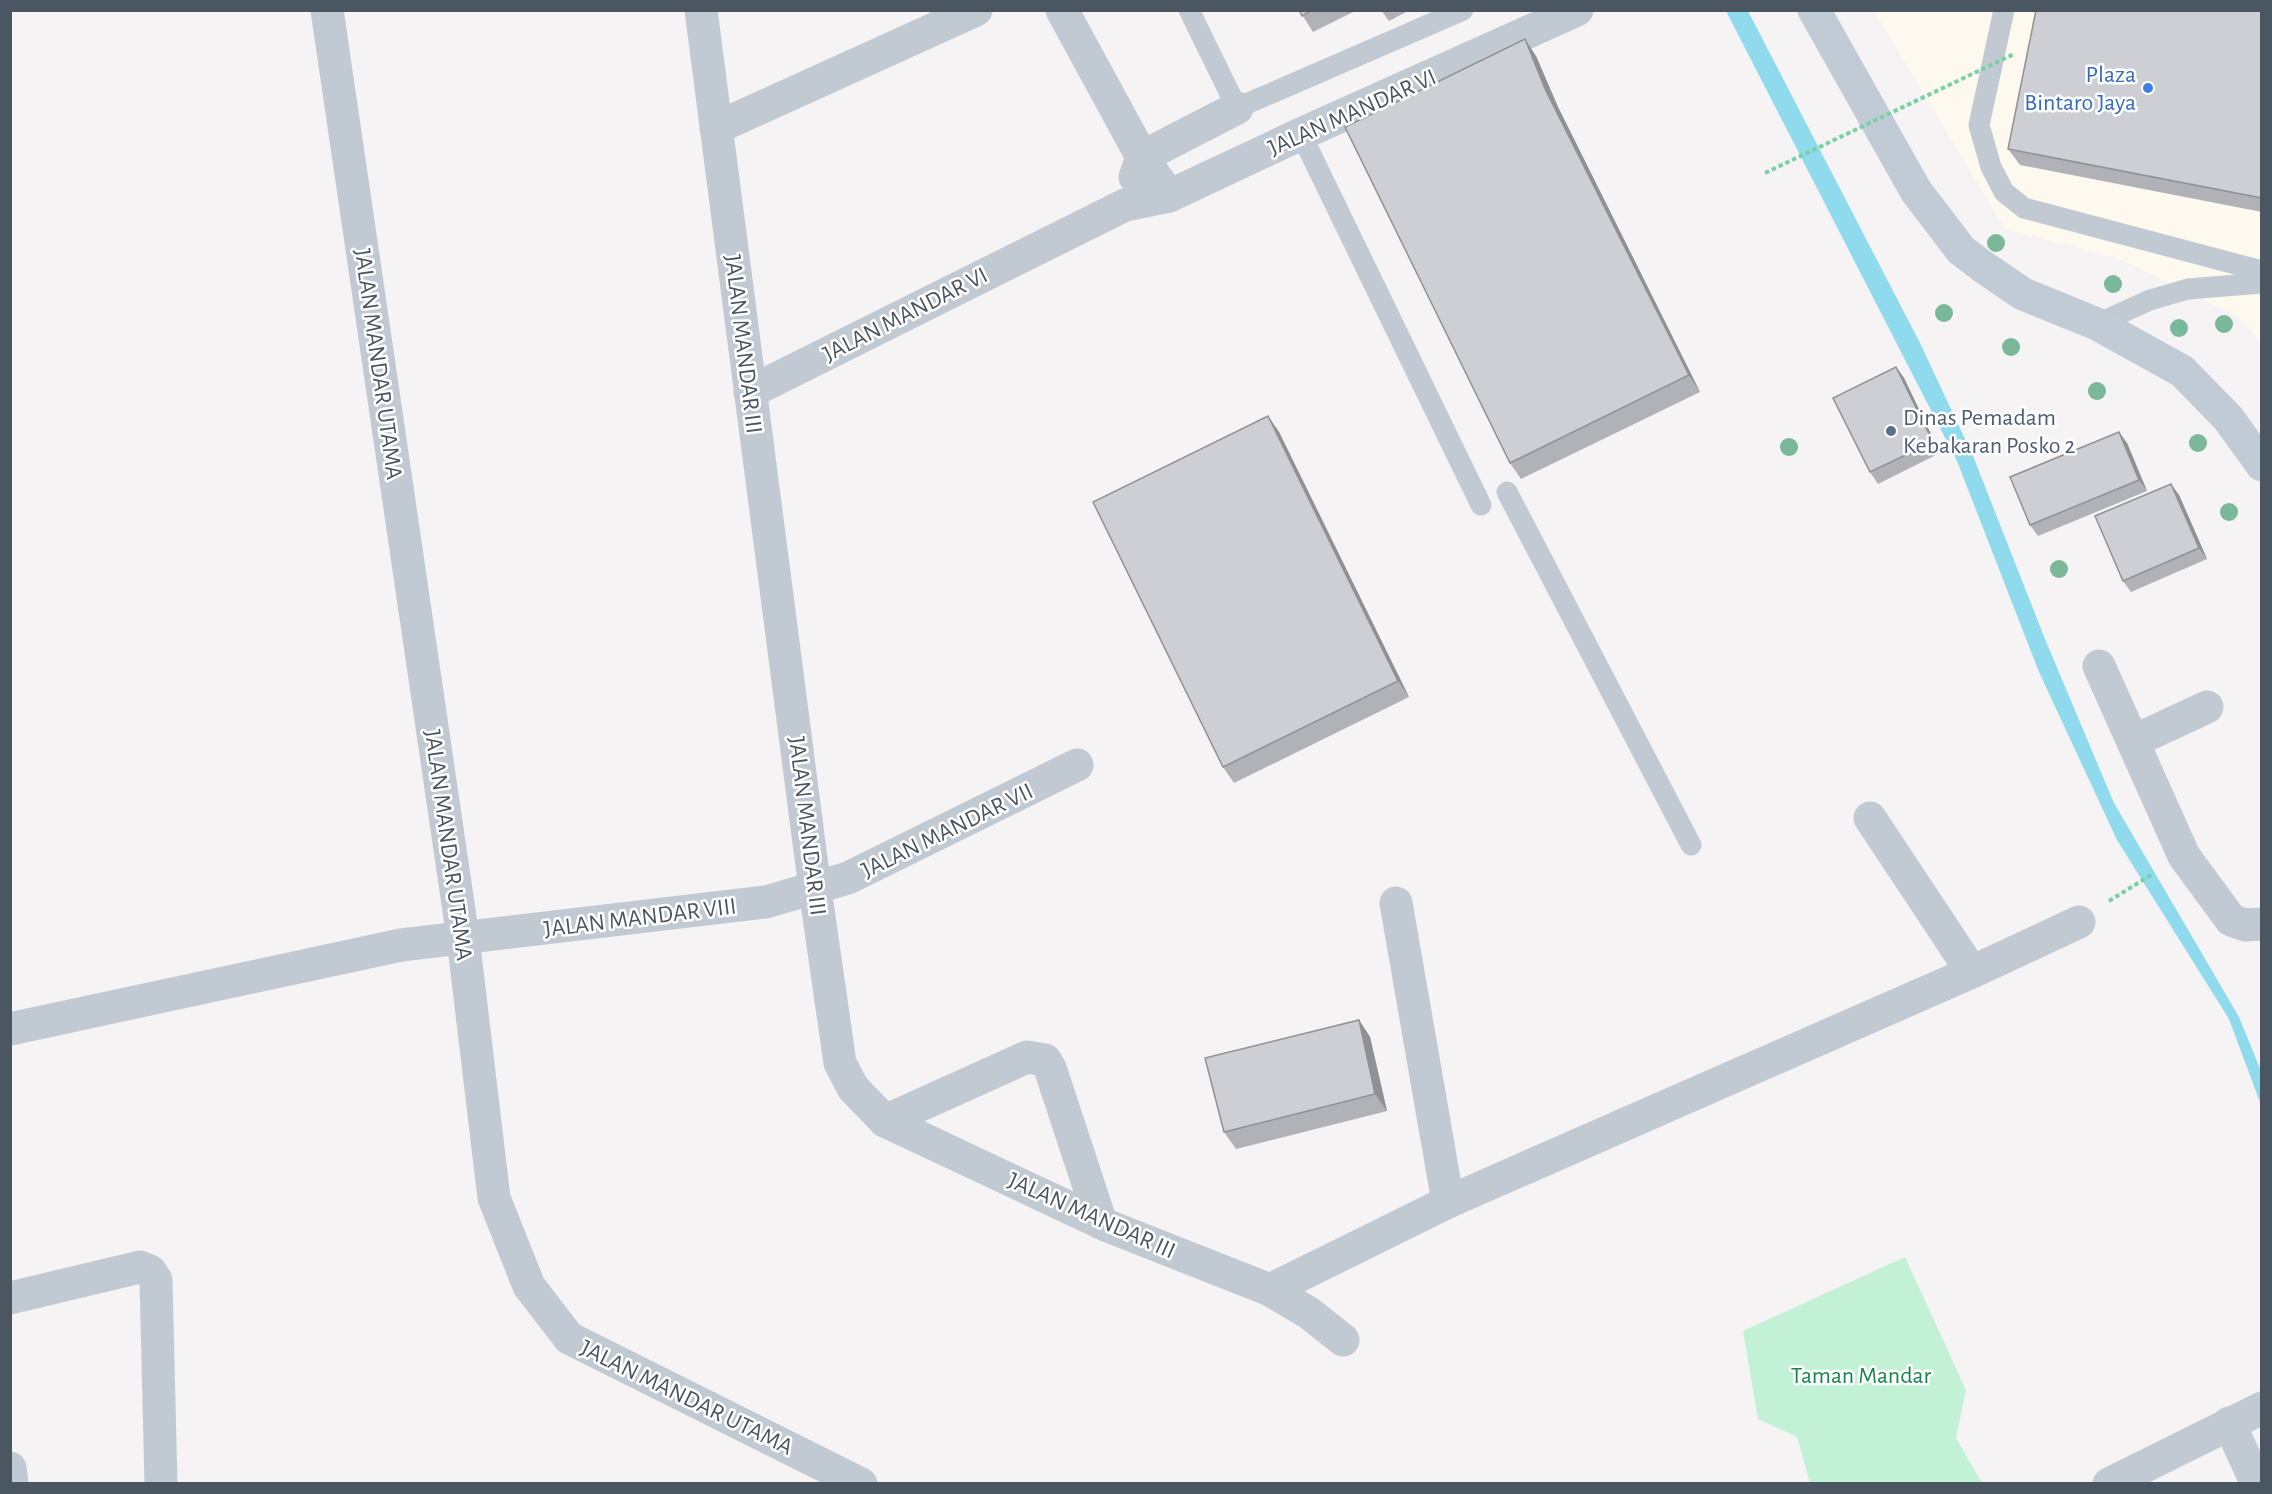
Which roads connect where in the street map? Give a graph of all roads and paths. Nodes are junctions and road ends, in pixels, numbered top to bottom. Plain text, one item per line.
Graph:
1 (327, 10) edge
2 (701, 10) edge
3 (976, 10) edge
4 (1062, 10) edge
5 (1189, 10) edge
6 (1463, 10) edge
7 (1576, 10) edge
8 (1814, 10) edge
9 (2004, 10) edge
10 (2014, 54) dead end
11 (1237, 108) junction
12 (716, 128) junction
13 (1301, 134) junction
14 (1142, 157) junction
15 (1765, 173) dead end
16 (1169, 196) junction
17 (1125, 204) junction
18 (2262, 272) edge
19 (2262, 283) edge
20 (2097, 324) junction
21 (750, 392) junction
22 (2262, 465) edge
23 (1507, 492) dead end
24 (1481, 505) dead end
25 (2099, 666) dead end
26 (2207, 707) dead end
27 (2134, 741) junction
28 (1077, 765) dead end
29 (1870, 818) dead end
30 (1691, 845) dead end
31 (2153, 873) dead end
32 (815, 890) junction
33 (2124, 890) dead end
34 (1396, 903) dead end
35 (2079, 922) dead end
36 (2262, 924) edge
37 (463, 938) junction
38 (1972, 972) junction
39 (10, 1029) edge
40 (885, 1121) junction
41 (1449, 1202) junction
42 (1101, 1223) junction
43 (1270, 1290) junction
44 (10, 1298) edge
45 (1343, 1340) dead end
46 (2262, 1408) edge
47 (2229, 1423) junction
48 (10, 1468) edge
49 (12, 1484) edge
50 (161, 1484) edge
51 (861, 1484) edge
52 (2109, 1484) edge
53 (2257, 1484) edge

1 - 37 street, JALAN MANDAR UTAMA
2 - 12 street, JALAN MANDAR III
3 - 12 street
4 - 14 street
5 - 11 lane
6 - 11 lane
7 - 13 street, JALAN MANDAR VI
8 - 20 main road
9 - 18 lane
10 - 15 path, bridge
11 - 14 street
12 - 21 street, JALAN MANDAR III
13 - 16 street, JALAN MANDAR VI
13 - 24 lane
14 - 16 street
14 - 17 street
16 - 17 street, JALAN MANDAR VI
17 - 21 street, JALAN MANDAR VI
19 - 20 lane
20 - 22 main road
21 - 32 street, JALAN MANDAR III
23 - 30 lane
25 - 27 street
26 - 27 street
27 - 36 street
28 - 32 street, JALAN MANDAR VII
29 - 38 street
31 - 33 path
32 - 37 street, JALAN MANDAR VIII
32 - 40 street, JALAN MANDAR III
34 - 41 street
35 - 38 street
37 - 39 street, JALAN MANDAR VIII
37 - 51 street, JALAN MANDAR UTAMA
38 - 41 street
40 - 42 street, JALAN MANDAR III
40 - 42 street
41 - 43 street
42 - 43 street, JALAN MANDAR III
43 - 45 street, JALAN MANDAR III
44 - 50 street
46 - 47 street
47 - 52 street
47 - 53 street
48 - 49 street

